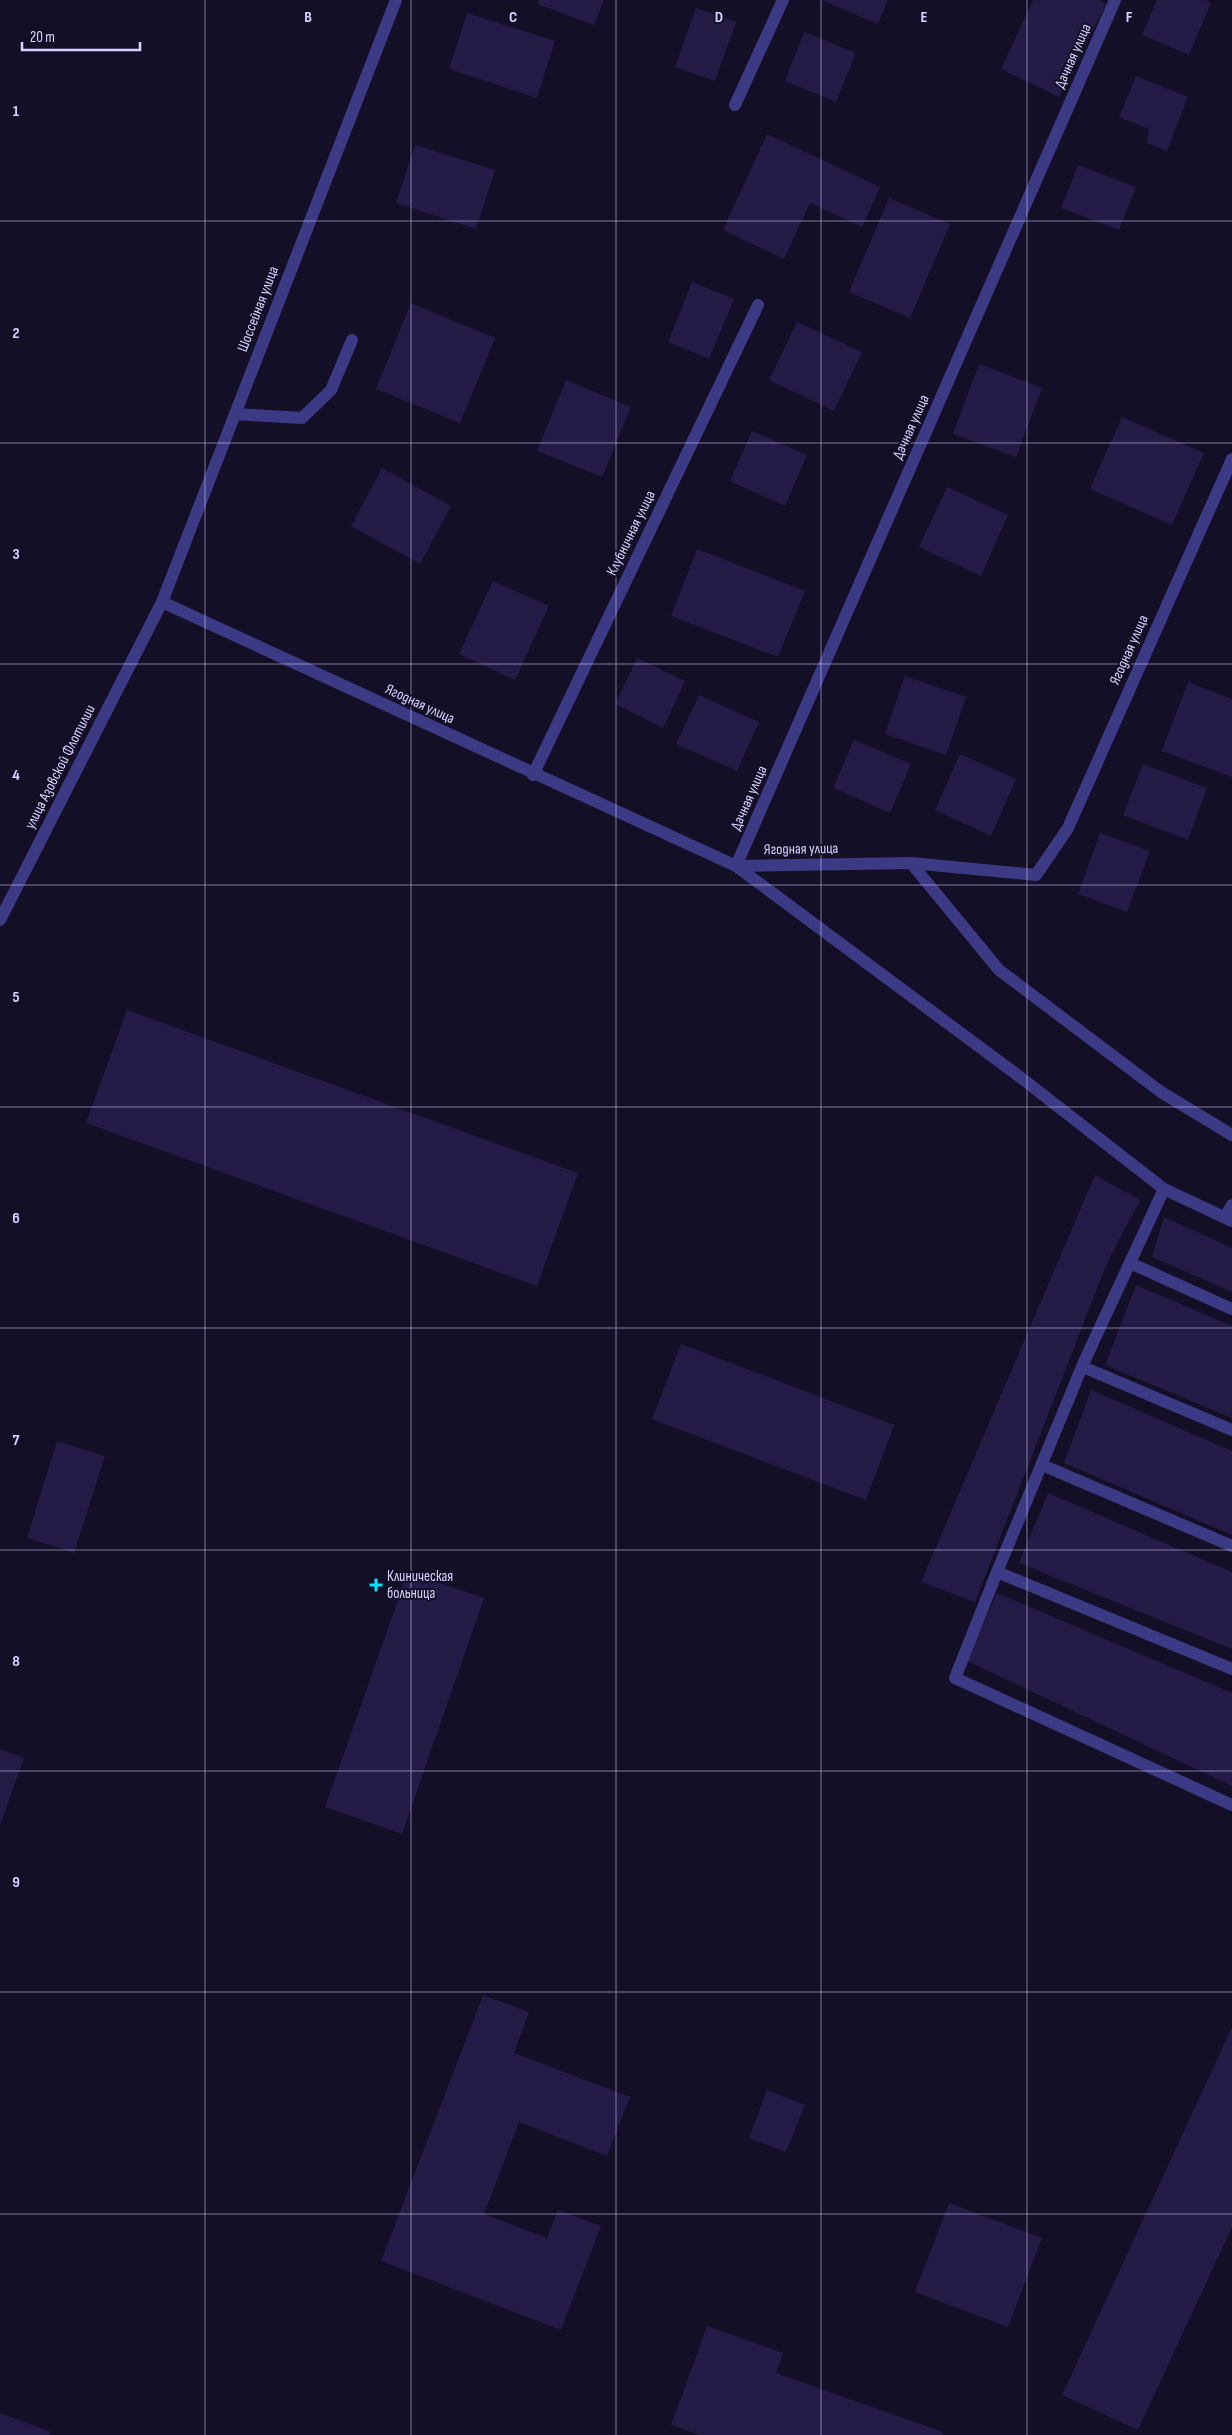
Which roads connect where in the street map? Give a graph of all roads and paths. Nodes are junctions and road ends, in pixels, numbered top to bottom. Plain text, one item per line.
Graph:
1 (396, 0) edge
2 (783, 0) edge
3 (1115, 0) edge
4 (735, 105) dead end
5 (758, 305) dead end
6 (352, 340) dead end
7 (235, 414) junction
8 (1232, 459) edge
9 (162, 602) junction
10 (148, 629) joint
11 (533, 775) junction
12 (911, 863) junction
13 (736, 866) junction
14 (0, 920) edge
15 (1232, 1134) edge
16 (1164, 1188) junction
17 (1232, 1204) edge
18 (1228, 1219) edge
19 (1130, 1263) junction
20 (1232, 1309) edge
21 (1083, 1367) junction
22 (1232, 1430) edge
23 (1042, 1465) junction
24 (1232, 1546) edge
25 (996, 1572) junction
26 (1232, 1669) edge
27 (1232, 1805) edge

1 - 7 street, Шоссейная улица
2 - 4 street
3 - 13 street, Дачная улица
5 - 11 street, Клубничная улица
6 - 7 street
7 - 9 street, Шоссейная улица
8 - 12 street, Ягодная улица
9 - 10 street, Шоссейная улица
9 - 11 street, Ягодная улица
10 - 14 street, улица Азовской Флотилии
11 - 13 street, Ягодная улица
12 - 13 street, Ягодная улица
12 - 15 street
13 - 16 street
16 - 18 street
16 - 19 street
17 - 18 street
19 - 20 street
19 - 21 street
21 - 22 street
21 - 23 street
23 - 24 street
23 - 25 street
25 - 26 street
25 - 27 street

